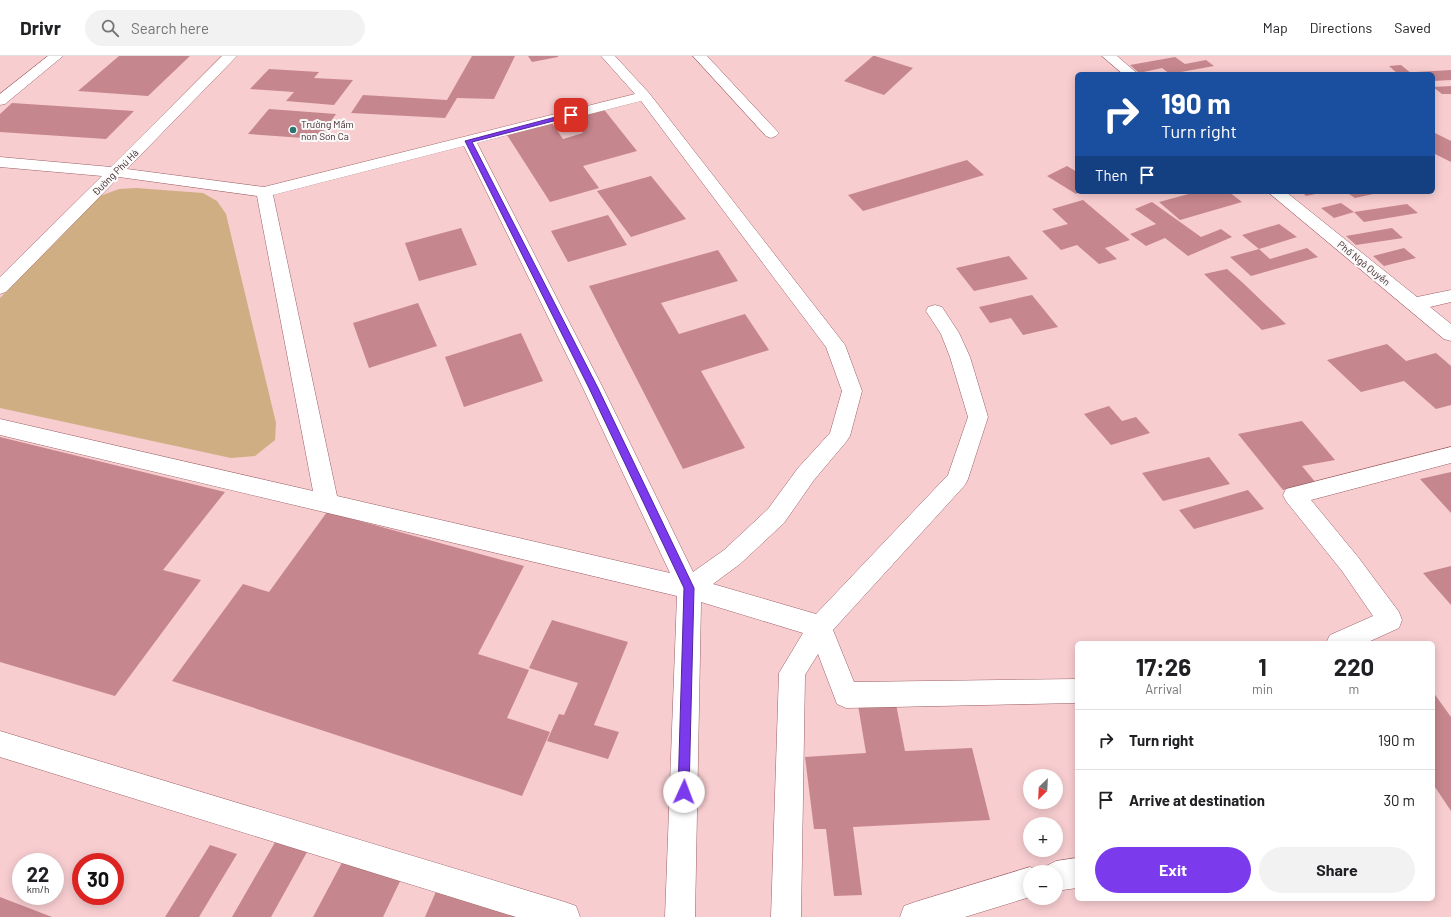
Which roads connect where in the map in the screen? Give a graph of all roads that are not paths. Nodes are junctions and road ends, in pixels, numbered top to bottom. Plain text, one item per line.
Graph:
1 (56, 56) edge
2 (230, 56) edge
3 (608, 56) edge
4 (700, 56) edge
5 (1109, 56) edge
6 (1129, 72) edge
7 (644, 96) junction
8 (0, 101) edge
9 (772, 133) dead end
10 (468, 141) junction
11 (0, 162) edge
12 (115, 172) junction
13 (264, 192) junction
14 (1278, 194) edge
15 (0, 288) edge
16 (1451, 296) edge
17 (1414, 304) junction
18 (935, 311) dead end
19 (1451, 334) edge
20 (0, 427) edge
21 (1451, 455) edge
22 (327, 504) junction
23 (689, 588) junction
24 (820, 627) junction
25 (1343, 641) edge
26 (1075, 691) edge
27 (0, 744) edge
28 (1075, 873) edge
29 (1063, 875) edge
30 (1023, 884) edge
31 (566, 917) edge
32 (680, 917) edge
33 (786, 917) edge
34 (914, 917) edge

1 - 8 street
2 - 12 street, Đường Phú Hà
3 - 7 street
4 - 9 street
5 - 6 street
7 - 10 street
7 - 23 street
10 - 13 street
10 - 23 street
11 - 12 street
12 - 13 street
12 - 15 street, Đường Phú Hà
13 - 22 street
14 - 17 street, Phố Ngô Quyền
16 - 17 street
17 - 19 street, Phố Ngô Quyền
18 - 24 street
20 - 22 street
21 - 25 street
22 - 23 street
23 - 24 street
23 - 32 street
24 - 26 street
24 - 33 street
27 - 31 street
28 - 29 street
30 - 34 street

